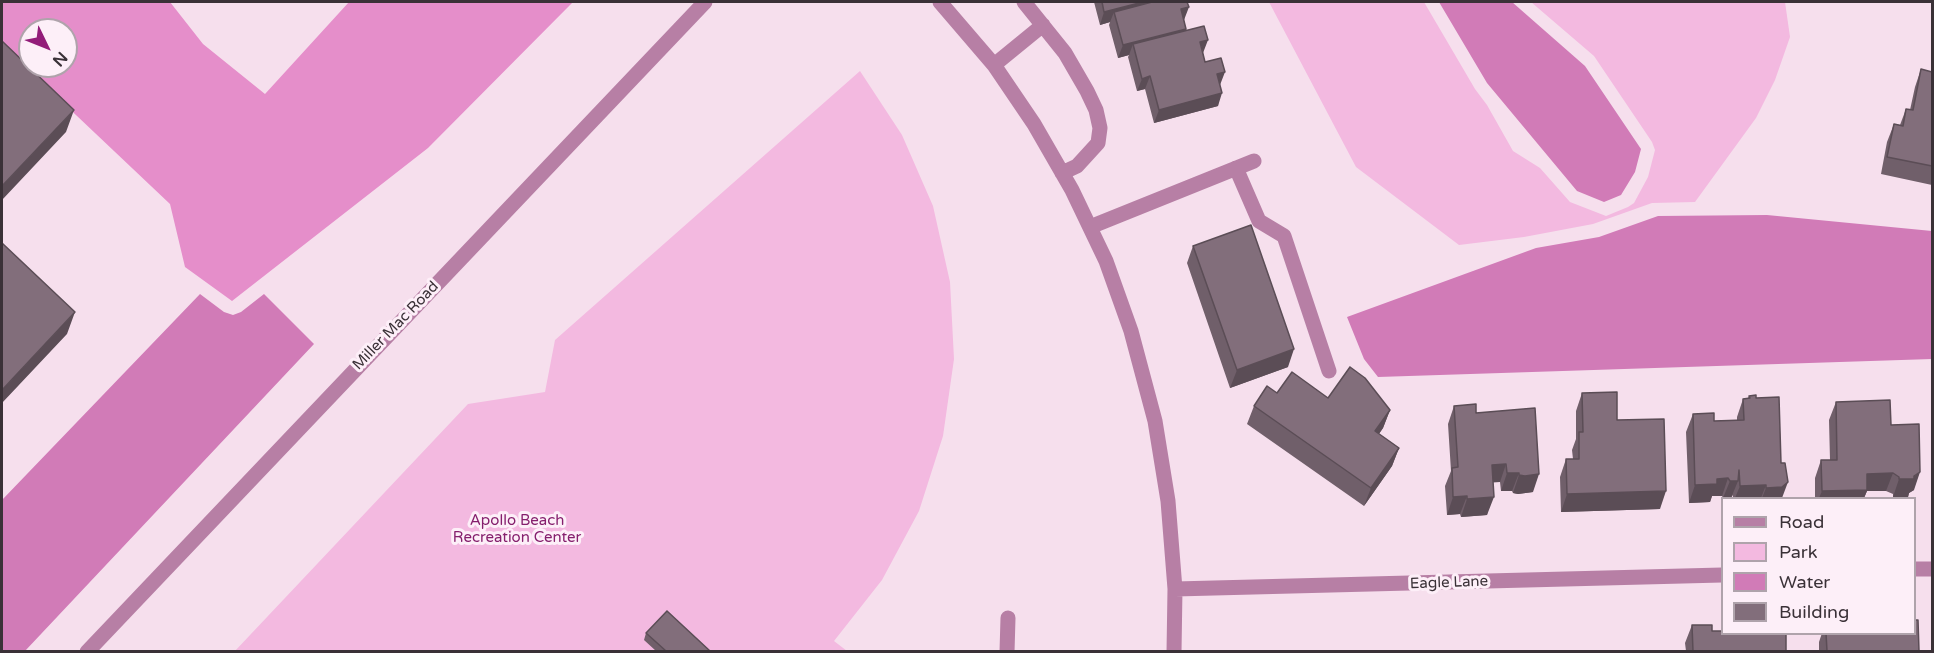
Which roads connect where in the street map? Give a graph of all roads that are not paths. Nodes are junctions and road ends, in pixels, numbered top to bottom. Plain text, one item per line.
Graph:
1 (705, 2) edge
2 (940, 2) edge
3 (1024, 2) edge
4 (1043, 25) junction
5 (994, 65) junction
6 (1254, 161) dead end
7 (1236, 168) junction
8 (1062, 173) junction
9 (1090, 227) junction
10 (1329, 371) dead end
11 (1932, 569) edge
12 (1916, 570) edge
13 (1721, 575) edge
14 (1175, 589) junction
15 (1008, 618) dead end
16 (87, 651) edge
17 (1006, 651) edge
18 (1174, 651) edge

1 - 16 street, Miller Mac Road
2 - 5 street
3 - 4 street
4 - 5 street
4 - 8 street
5 - 8 street
6 - 7 street
7 - 9 street
7 - 10 street
8 - 9 street
9 - 14 street
11 - 12 street
13 - 14 street, Eagle Lane
14 - 18 street
15 - 17 street

